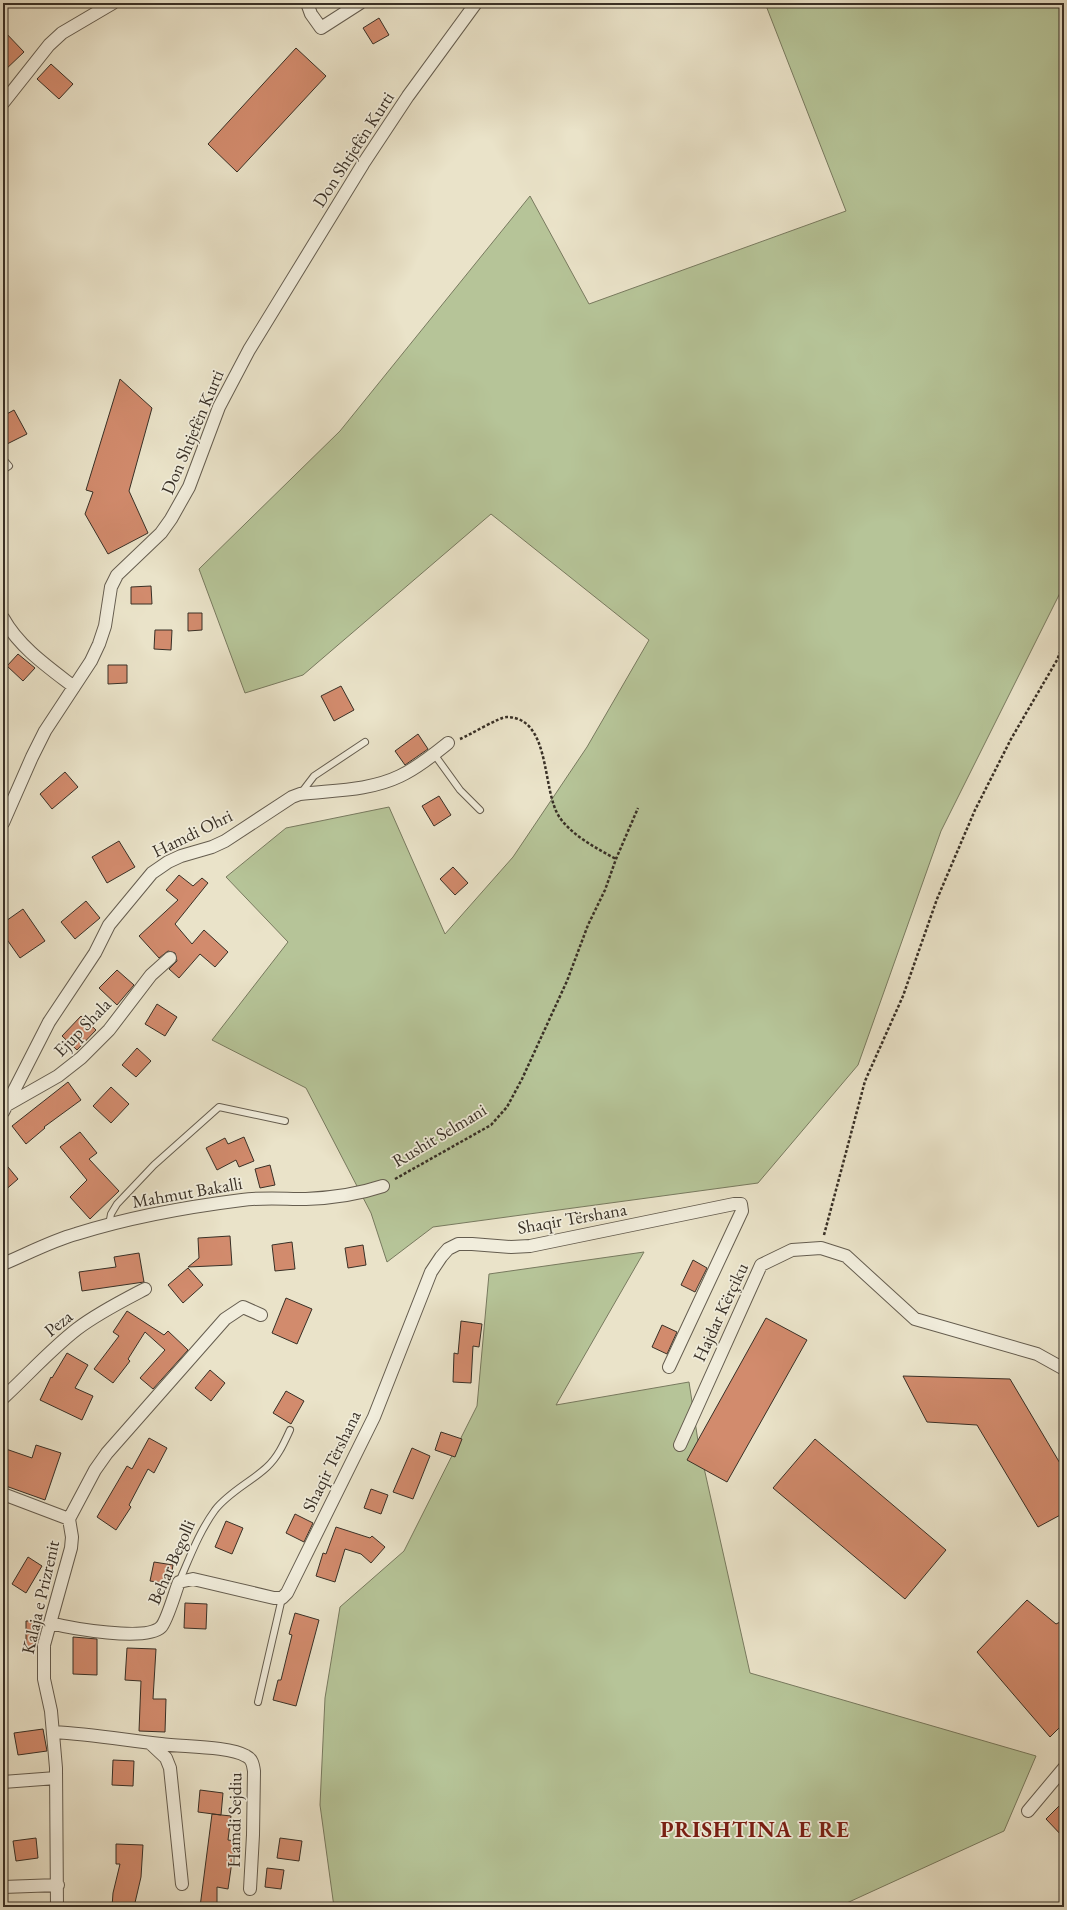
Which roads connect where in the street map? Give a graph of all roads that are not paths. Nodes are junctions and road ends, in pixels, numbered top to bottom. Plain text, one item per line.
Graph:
1 (114, 3) edge
2 (307, 3) edge
3 (360, 3) edge
4 (476, 3) edge
5 (3, 103) edge
6 (3, 459) edge
7 (3, 470) edge
8 (3, 618) edge
9 (74, 687) junction
10 (365, 742) dead end
11 (448, 744) road end
12 (434, 754) junction
13 (300, 794) junction
14 (480, 810) dead end
15 (3, 823) edge
16 (170, 958) dead end
17 (5, 1108) edge
18 (284, 1121) dead end
19 (383, 1186) road end
20 (109, 1225) junction
21 (3, 1264) edge
22 (145, 1289) dead end
23 (261, 1314) dead end
24 (669, 1367) dead end
25 (1064, 1369) edge
26 (3, 1398) edge
27 (290, 1430) dead end
28 (680, 1445) dead end
29 (3, 1494) edge
30 (69, 1519) junction
31 (179, 1582) junction
32 (282, 1598) junction
33 (50, 1624) junction
34 (258, 1702) dead end
35 (54, 1732) junction
36 (150, 1743) junction
37 (1064, 1768) edge
38 (56, 1778) junction
39 (3, 1782) edge
40 (1028, 1811) dead end
41 (182, 1884) dead end
42 (58, 1885) junction
43 (3, 1887) edge
44 (250, 1889) dead end
45 (57, 1907) edge

1 - 5 street
2 - 3 street
4 - 9 street, Don Shtjefën Kurti
6 - 7 lane
8 - 9 street
9 - 15 street, Don Shtjefën Kurti
10 - 13 lane
11 - 12 street, Hamdi Ohri
12 - 13 street, Hamdi Ohri
12 - 14 lane
13 - 17 street, Hamdi Ohri
16 - 17 street, Ejup Shala
18 - 20 lane
19 - 20 street, Mahmut Bakalli
20 - 21 street, Mahmut Bakalli
22 - 26 street, Peza
23 - 30 street, Kalaja e Prizrenit
24 - 32 street, Shaqir Tërshana
25 - 28 street, Hajdar Kërçiku
27 - 31 lane, Behar Begolli
29 - 30 street
30 - 33 street, Kalaja e Prizrenit
31 - 32 street
31 - 33 street, Behar Begolli
32 - 34 lane, Shaqir Tërshana
33 - 35 street, Kalaja e Prizrenit
35 - 36 street, Hamdi Sejdiu
35 - 38 street, Kalaja e Prizrenit
36 - 41 street
36 - 44 street, Hamdi Sejdiu
37 - 40 street
38 - 39 street
38 - 42 street, Kalaja e Prizrenit
42 - 43 street
42 - 45 street, Kalaja e Prizrenit

